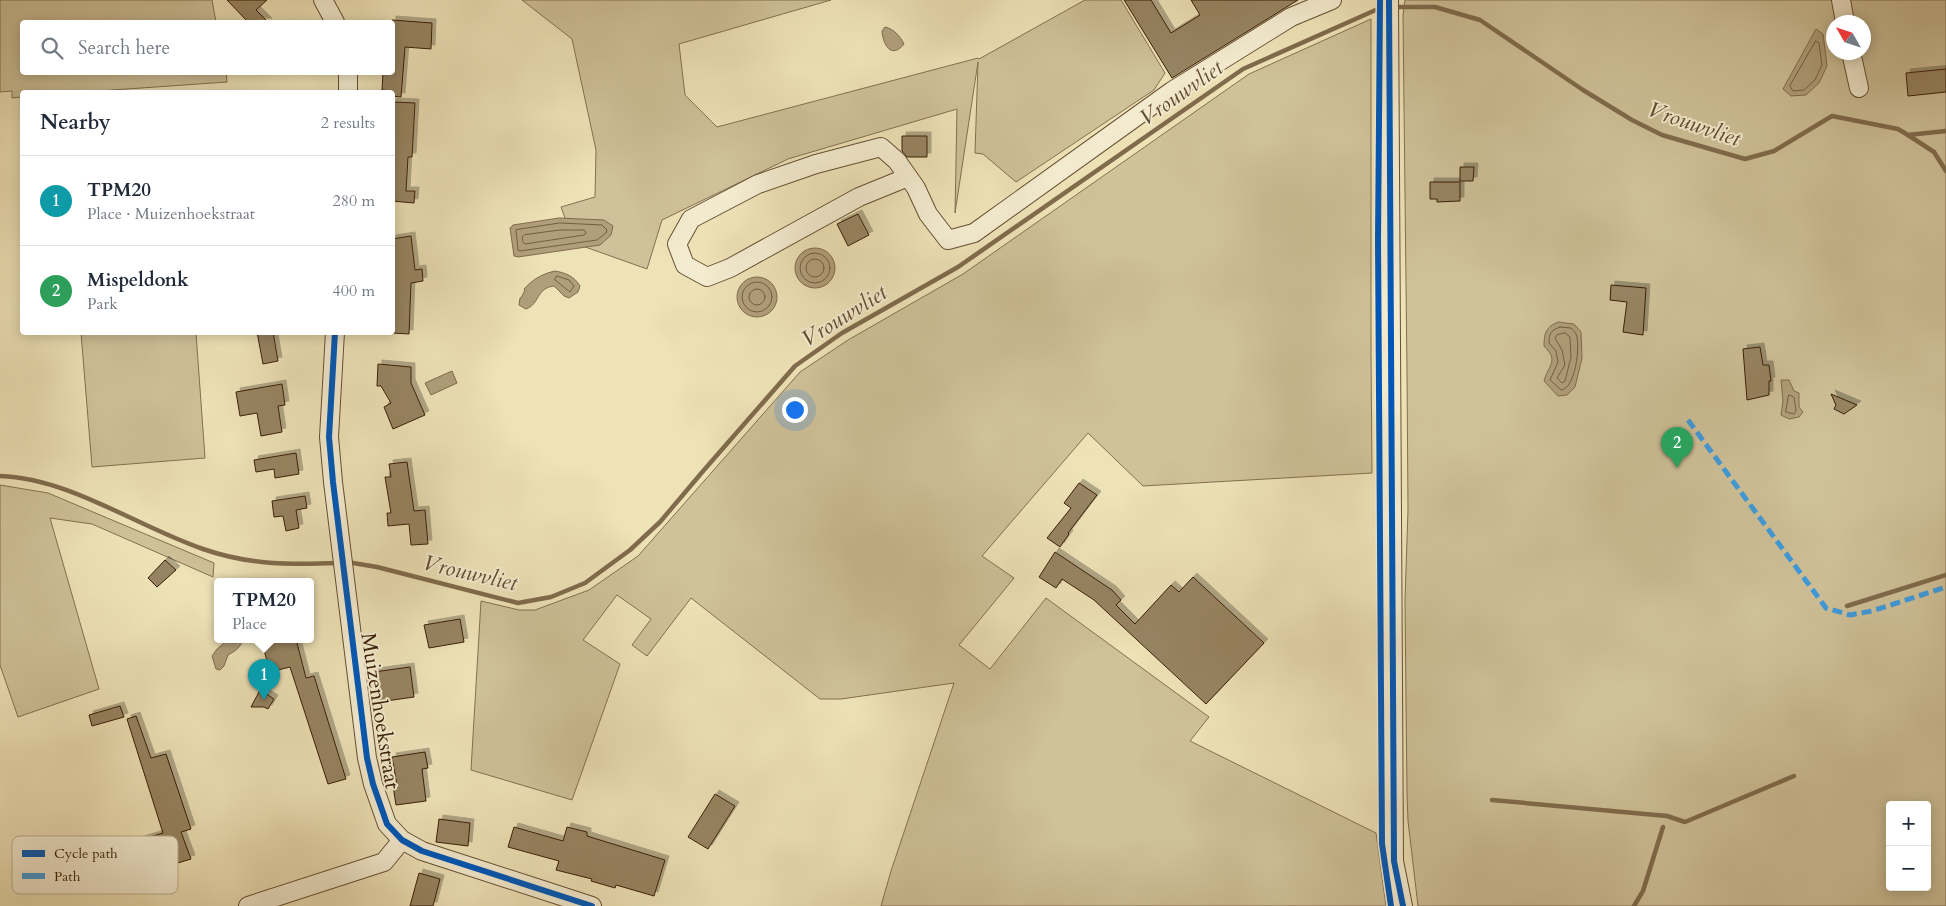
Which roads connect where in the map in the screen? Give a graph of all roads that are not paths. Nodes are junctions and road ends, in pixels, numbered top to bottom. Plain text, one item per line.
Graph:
1 (324, 0) edge
2 (1332, 0) edge
3 (1840, 0) edge
4 (1389, 10) edge
5 (1843, 15) edge
6 (335, 20) edge
7 (1853, 60) edge
8 (348, 75) edge
9 (1859, 88) dead end
10 (348, 90) edge
11 (908, 177) junction
12 (335, 335) edge
13 (402, 840) junction
14 (248, 906) edge
15 (592, 906) edge
16 (1403, 906) edge

1 - 6 street
2 - 11 street
3 - 5 street
4 - 16 street
7 - 9 street
8 - 10 street
11 - 11 street
12 - 13 street, Muizenhoekstraat
13 - 14 street
13 - 15 street, Muizenhoekstraat

